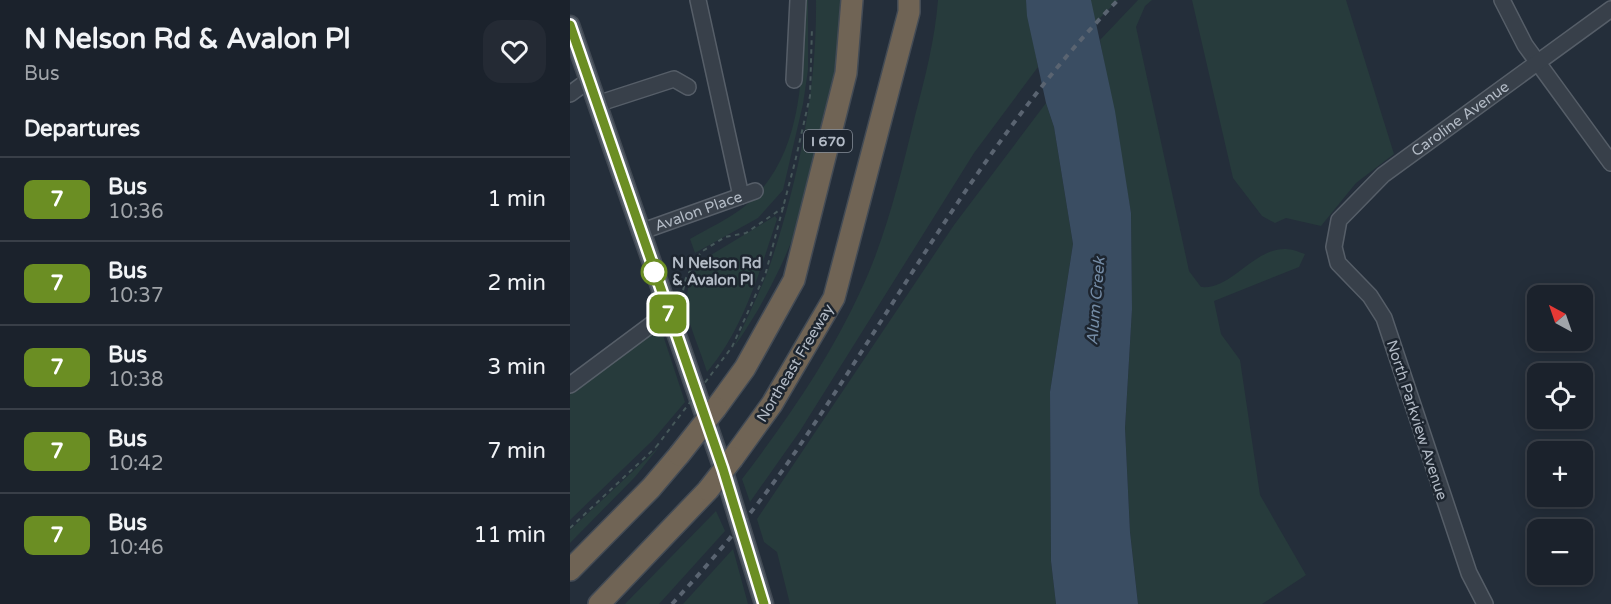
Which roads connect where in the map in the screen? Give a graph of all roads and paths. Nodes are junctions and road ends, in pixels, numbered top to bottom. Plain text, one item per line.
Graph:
1 (698, 0) edge
2 (798, 0) edge
3 (852, 0) edge
4 (909, 0) edge
5 (1502, 0) edge
6 (1611, 9) edge
7 (813, 21) dead end
8 (570, 25) edge
9 (1537, 64) junction
10 (589, 80) junction
11 (794, 80) dead end
12 (688, 87) dead end
13 (570, 94) edge
14 (597, 104) junction
15 (1611, 163) edge
16 (640, 232) junction
17 (1334, 247) joint
18 (668, 312) junction
19 (570, 385) edge
20 (570, 528) edge
21 (570, 570) edge
22 (599, 604) edge
23 (764, 604) edge
24 (1485, 604) edge

1 - 16 street, Avalon Place
2 - 11 street
3 - 21 highway, I 670, bridge
4 - 22 highway, Northeast Freeway / I 670, bridge
5 - 9 street
6 - 9 street, Caroline Avenue
7 - 20 path, bridge
8 - 10 main road
9 - 15 street
9 - 17 street, Caroline Avenue
10 - 13 street
10 - 14 main road
12 - 14 street
14 - 16 main road
16 - 18 main road
17 - 24 street, North Parkview Avenue
18 - 19 street
18 - 23 main road

